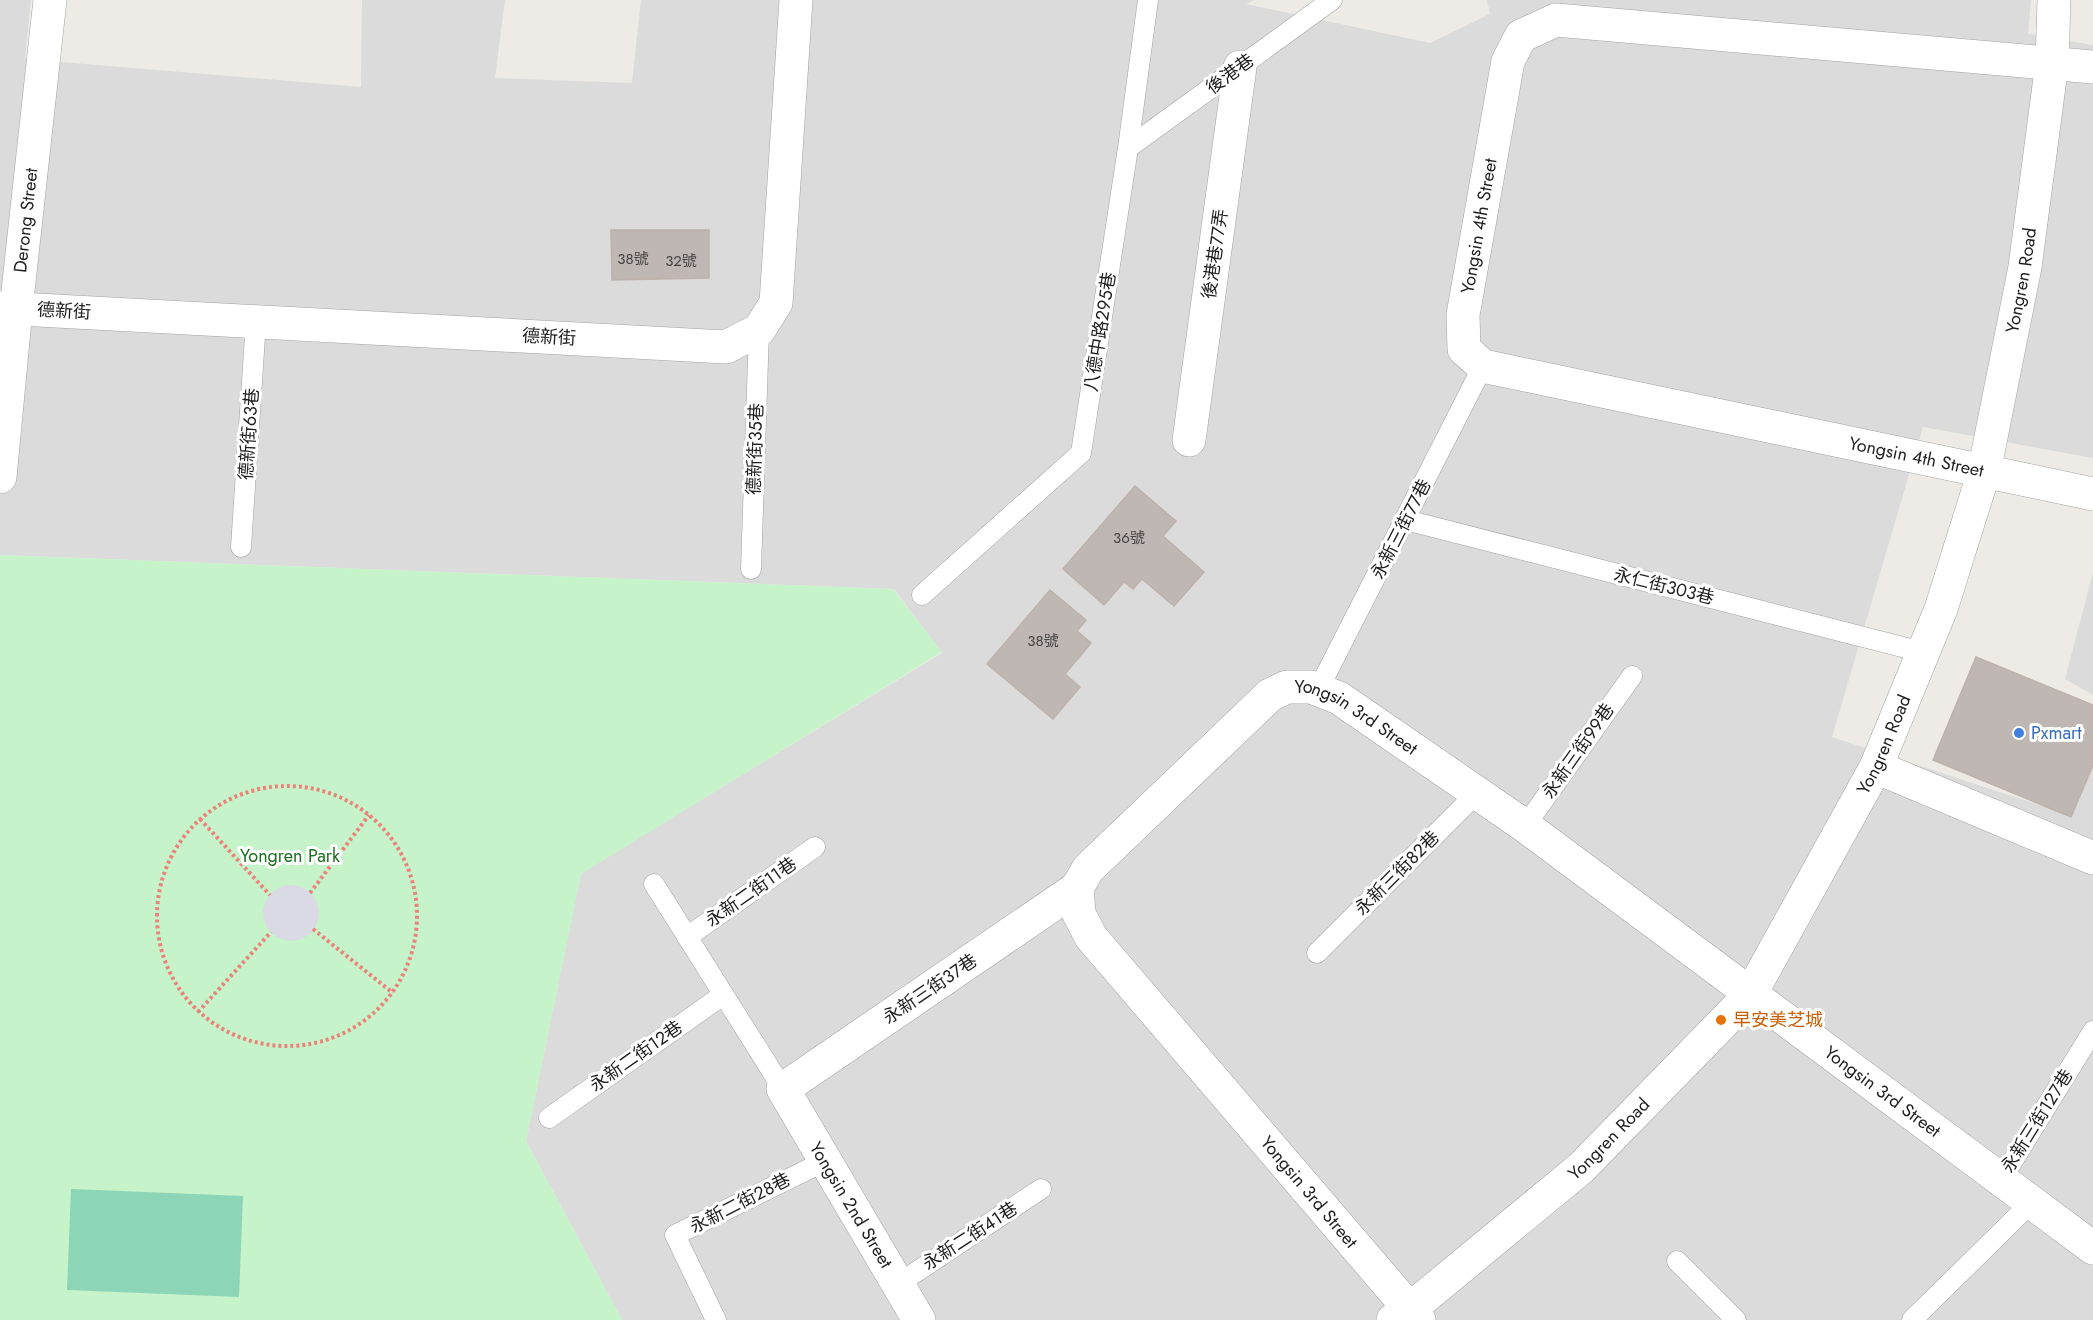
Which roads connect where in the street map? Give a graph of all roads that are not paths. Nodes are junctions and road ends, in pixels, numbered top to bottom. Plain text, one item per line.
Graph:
1 (50, 0) edge
2 (796, 0) edge
3 (1148, 0) edge
4 (1332, 0) edge
5 (2054, 0) edge
6 (2052, 63) junction
7 (1240, 67) junction
8 (2093, 67) edge
9 (1128, 148) junction
10 (8, 308) edge
11 (256, 321) junction
12 (759, 330) junction
13 (1483, 366) junction
14 (1189, 440) dead end
15 (1984, 472) junction
16 (0, 477) edge
17 (2093, 494) edge
18 (1406, 520) junction
19 (241, 547) dead end
20 (751, 569) dead end
21 (922, 595) dead end
22 (1922, 652) junction
23 (1632, 676) dead end
24 (1318, 690) junction
25 (1876, 767) junction
26 (1477, 793) junction
27 (1525, 826) junction
28 (815, 847) dead end
29 (2093, 858) edge
30 (654, 884) dead end
31 (1077, 888) junction
32 (687, 937) junction
33 (1317, 953) dead end
34 (723, 995) junction
35 (1750, 995) junction
36 (2093, 1031) edge
37 (783, 1089) junction
38 (549, 1118) dead end
39 (825, 1161) junction
40 (2001, 1180) junction
41 (1041, 1189) dead end
42 (2031, 1203) junction
43 (2093, 1248) edge
44 (1677, 1261) dead end
45 (898, 1284) junction
46 (1407, 1317) edge
47 (716, 1320) edge
48 (920, 1320) edge
49 (1736, 1320) edge
50 (1912, 1320) edge

1 - 10 street, Derong Street
2 - 12 street
3 - 9 lane, 八德中路295巷
4 - 7 lane, 後港巷
5 - 6 street, Yongren Road
6 - 8 street, Yongsin 4th Street
6 - 13 street, Yongsin 4th Street
6 - 15 street, Yongren Road
7 - 9 lane, 後港巷
7 - 14 street, 後港巷77弄
9 - 21 lane, 八德中路295巷
10 - 11 street, 德新街
10 - 16 street, Derong Street
11 - 12 street, 德新街
11 - 19 lane, 德新街63巷
12 - 20 lane, 德新街35巷
13 - 15 street, Yongsin 4th Street
13 - 18 lane, 永新三街77巷
15 - 17 street, Yongsin 4th Street
15 - 22 street, Yongren Road
18 - 22 lane, 永仁街303巷
18 - 24 lane, 永新三街77巷
22 - 25 street, Yongren Road
23 - 27 lane, 永新三街99巷
24 - 26 street, Yongsin 3rd Street
24 - 31 street, Yongsin 3rd Street
25 - 29 street
25 - 35 street, Yongren Road
26 - 27 street, Yongsin 3rd Street
26 - 33 lane, 永新三街82巷
27 - 35 street, Yongsin 3rd Street
28 - 32 lane, 永新二街11巷
30 - 32 lane
31 - 37 street, 永新三街37巷
31 - 46 street, Yongsin 3rd Street
32 - 34 lane
34 - 37 lane
34 - 38 lane, 永新二街12巷
35 - 40 street, Yongsin 3rd Street
35 - 46 street, Yongren Road
36 - 40 lane, 永新三街127巷
37 - 39 street, Yongsin 2nd Street
39 - 45 street, Yongsin 2nd Street
39 - 47 lane, 永新二街28巷
40 - 42 street, Yongsin 3rd Street
41 - 45 lane, 永新二街41巷
42 - 43 street, Yongsin 3rd Street
42 - 50 lane
44 - 49 lane
45 - 48 street, Yongsin 2nd Street

